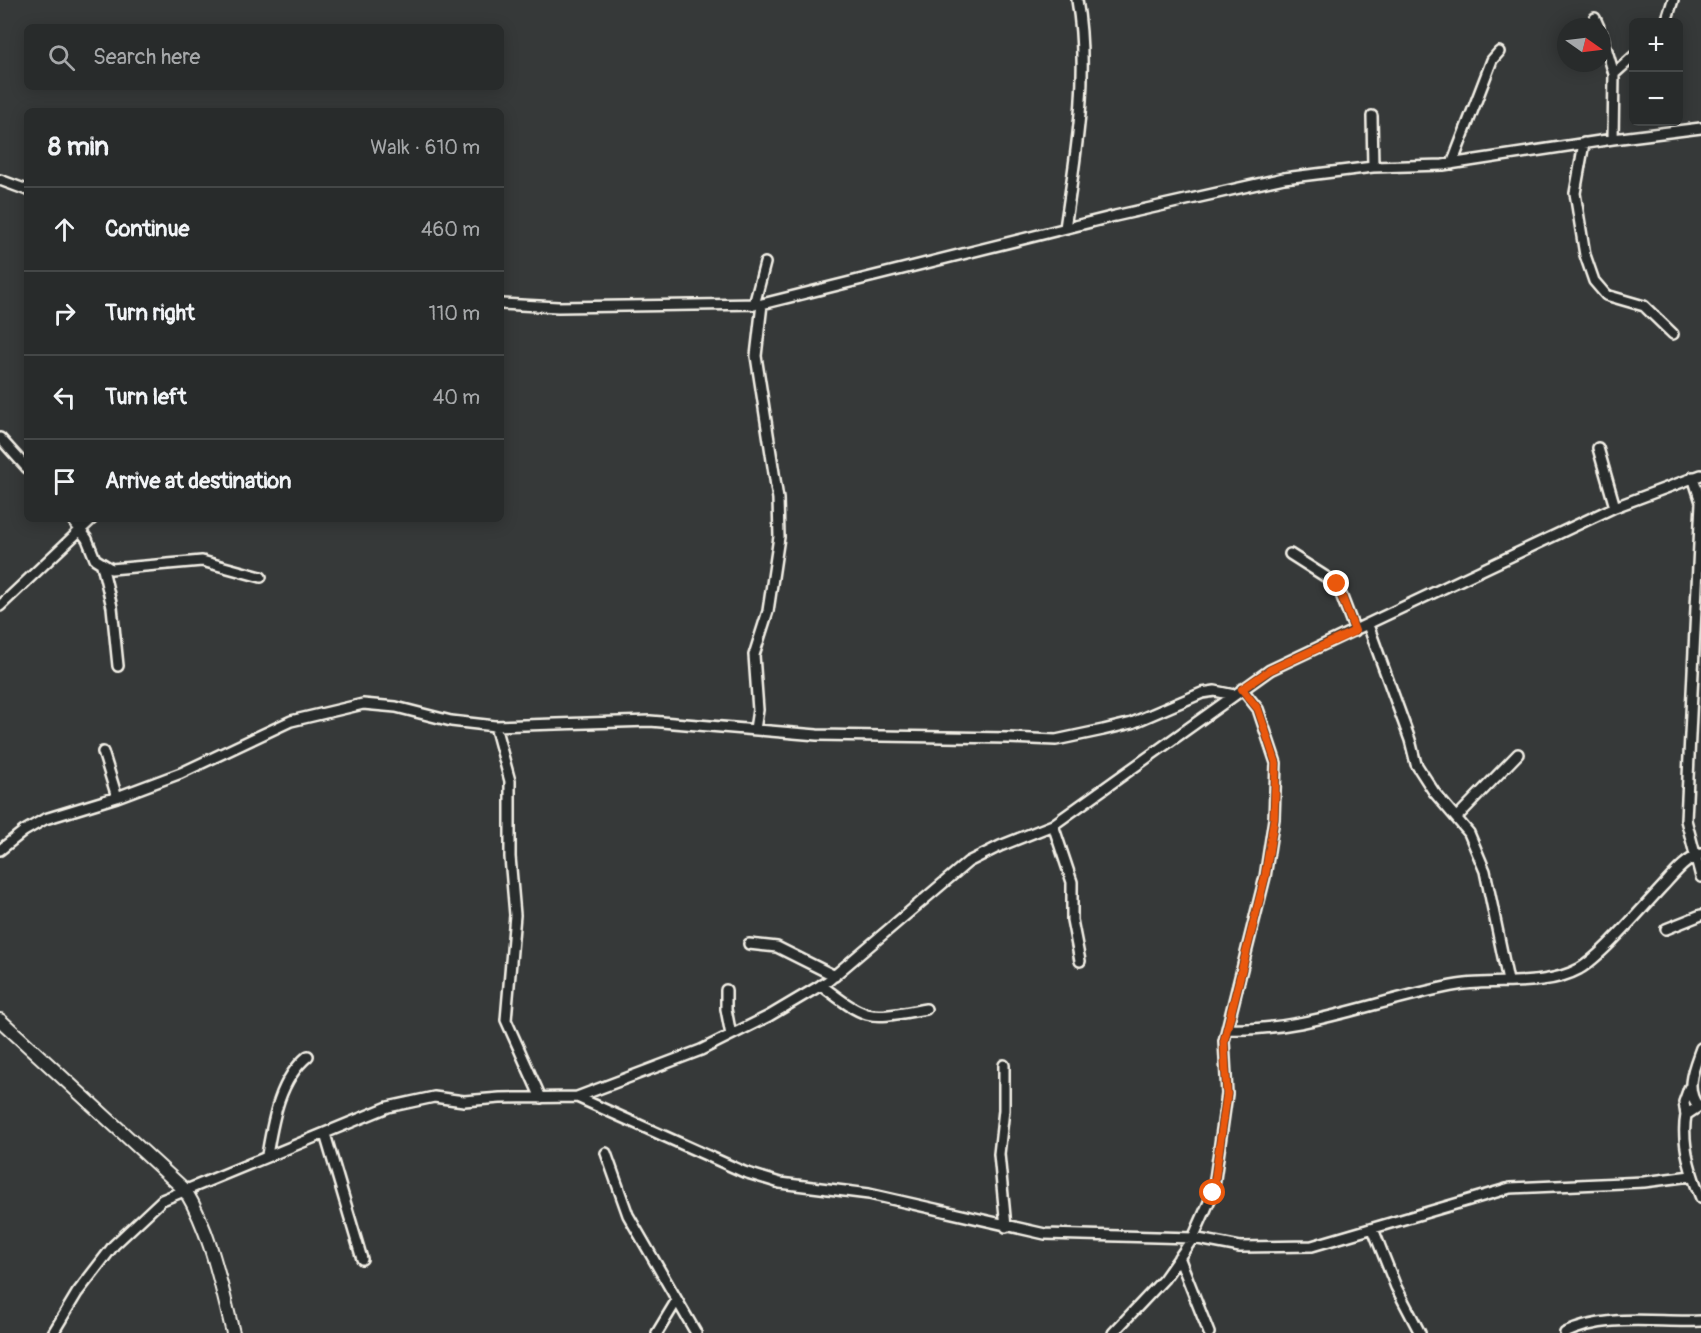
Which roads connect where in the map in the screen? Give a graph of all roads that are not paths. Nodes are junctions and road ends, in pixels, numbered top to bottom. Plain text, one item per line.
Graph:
1 (1077, 0) edge
2 (1673, 0) edge
3 (1667, 18) edge
4 (1499, 52) dead end
5 (1629, 60) edge
6 (1611, 64) edge
7 (1614, 74) junction
8 (1372, 116) dead end
9 (1701, 128) edge
10 (1613, 139) junction
11 (1584, 143) junction
12 (1452, 164) junction
13 (1373, 167) junction
14 (0, 180) edge
15 (24, 189) edge
16 (1065, 228) junction
17 (765, 262) dead end
18 (504, 303) edge
19 (758, 305) junction
20 (1673, 334) dead end
21 (0, 438) edge
22 (1598, 448) dead end
23 (24, 465) edge
24 (1697, 476) edge
25 (1615, 507) junction
26 (75, 522) edge
27 (89, 522) edge
28 (81, 529) junction
29 (1290, 554) dead end
30 (102, 565) junction
31 (261, 577) dead end
32 (0, 606) edge
33 (1368, 625) junction
34 (1355, 631) junction
35 (118, 666) dead end
36 (1238, 692) junction
37 (495, 726) junction
38 (755, 729) junction
39 (104, 752) dead end
40 (1518, 754) dead end
41 (117, 797) junction
42 (1456, 818) junction
43 (1053, 825) junction
44 (0, 850) edge
45 (1697, 855) edge
46 (1701, 877) edge
47 (1701, 915) edge
48 (1666, 929) dead end
49 (749, 944) dead end
50 (1080, 961) dead end
51 (835, 976) junction
52 (1508, 981) junction
53 (821, 985) junction
54 (726, 990) dead end
55 (926, 1009) dead end
56 (0, 1020) edge
57 (1227, 1029) junction
58 (731, 1035) junction
59 (1701, 1048) edge
60 (308, 1056) dead end
61 (1004, 1065) dead end
62 (1690, 1086) junction
63 (577, 1097) junction
64 (540, 1098) junction
65 (1699, 1106) edge
66 (1686, 1115) junction
67 (325, 1134) junction
68 (606, 1153) dead end
69 (267, 1155) junction
70 (1691, 1176) junction
71 (185, 1190) junction
72 (1701, 1198) edge
73 (1006, 1227) junction
74 (1373, 1229) junction
75 (1193, 1238) junction
76 (1179, 1257) junction
77 (362, 1259) dead end
78 (677, 1300) junction
79 (1701, 1321) edge
80 (53, 1333) edge
81 (233, 1333) edge
82 (657, 1333) edge
83 (696, 1333) edge
84 (1113, 1333) edge
85 (1209, 1333) edge
86 (1420, 1333) edge
87 (1565, 1333) edge

1 - 16 street
2 - 3 street
4 - 12 street
5 - 7 street
6 - 7 street
7 - 10 street
8 - 13 street
9 - 10 street
10 - 11 street
11 - 12 street
11 - 20 street
12 - 13 street
13 - 16 street
14 - 15 street
16 - 19 street
17 - 19 street
18 - 19 street
19 - 38 street
21 - 23 street
22 - 25 street
24 - 25 street
24 - 45 street
25 - 33 street
26 - 28 street
27 - 28 street
28 - 30 street
28 - 32 street
29 - 34 street
30 - 31 street
30 - 35 street
33 - 34 street
33 - 42 street
34 - 36 street
36 - 38 street
36 - 43 street
36 - 57 street
37 - 38 street
37 - 41 street
37 - 64 street
39 - 41 street
40 - 42 street
41 - 44 street
42 - 52 street
43 - 50 street
43 - 51 street
45 - 46 street
45 - 52 street
47 - 48 street
49 - 51 street
51 - 53 street
52 - 57 street
53 - 55 street
53 - 58 street
54 - 58 street
56 - 71 street
57 - 75 street
58 - 63 street
59 - 62 street
60 - 69 street
61 - 73 street
62 - 65 street
62 - 66 street
63 - 64 street
63 - 73 street
64 - 67 street
65 - 66 street
66 - 70 street
67 - 69 street
67 - 77 street
68 - 78 street
69 - 71 street
70 - 72 street
70 - 74 street
71 - 80 street
71 - 81 street
73 - 75 street
74 - 75 street
74 - 86 street
75 - 76 street
76 - 84 street
76 - 85 street
78 - 82 street
78 - 83 street
79 - 87 street

